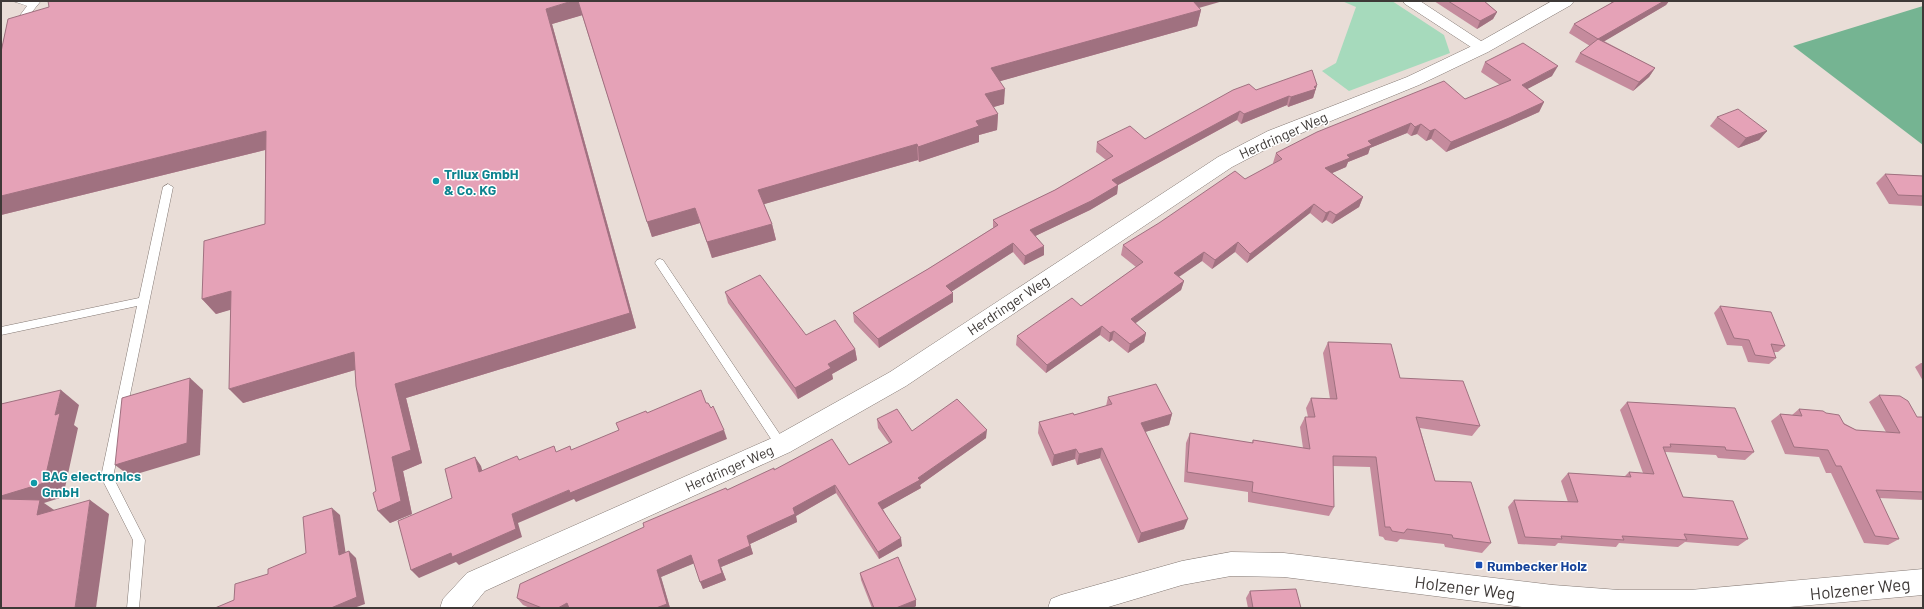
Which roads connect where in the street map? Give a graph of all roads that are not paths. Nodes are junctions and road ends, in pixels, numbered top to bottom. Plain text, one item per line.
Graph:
1 (17, 1) edge
2 (1410, 1) edge
3 (1565, 1) edge
4 (34, 3) edge
5 (10, 34) edge
6 (1482, 48) junction
7 (168, 187) dead end
8 (660, 263) dead end
9 (143, 301) junction
10 (1, 331) edge
11 (781, 445) junction
12 (1923, 582) edge
13 (1784, 602) edge
14 (133, 608) edge
15 (452, 608) edge
16 (1061, 608) edge

1 - 4 lane
2 - 6 street
3 - 6 main road, Herdringer Weg
4 - 5 lane
6 - 11 main road, Herdringer Weg
7 - 9 lane
8 - 11 lane
9 - 10 lane
9 - 14 lane
11 - 15 main road, Herdringer Weg
12 - 13 main road, Holzener Weg
13 - 16 main road, Holzener Weg

